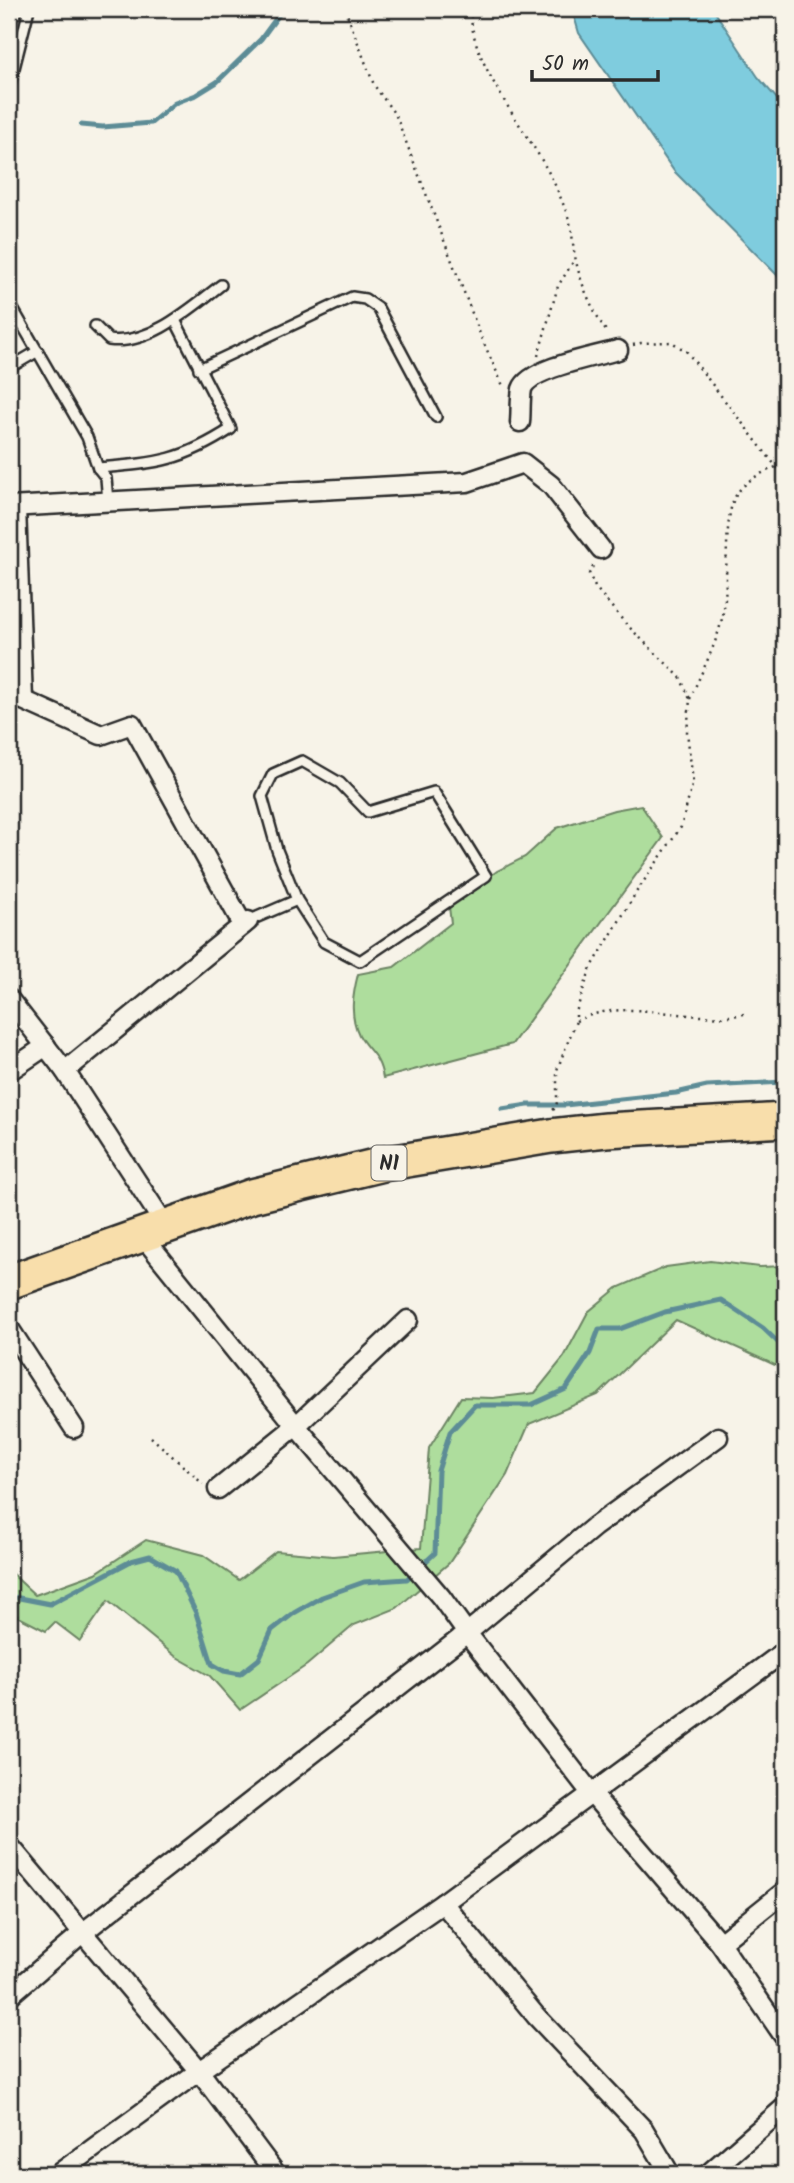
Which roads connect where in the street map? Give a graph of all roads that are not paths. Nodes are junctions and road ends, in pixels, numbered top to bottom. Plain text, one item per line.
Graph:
1 (29, 9) edge
2 (9, 88) edge
3 (221, 285) dead end
4 (9, 302) edge
5 (175, 320) junction
6 (95, 326) dead end
7 (38, 351) junction
8 (618, 351) road end
9 (9, 369) edge
10 (199, 369) junction
11 (436, 417) dead end
12 (520, 422) road end
13 (98, 468) junction
14 (108, 502) junction
15 (13, 507) edge
16 (601, 549) road end
17 (297, 900) junction
18 (246, 923) junction
19 (9, 999) edge
20 (46, 1046) junction
21 (9, 1071) edge
22 (65, 1071) junction
23 (785, 1120) edge
24 (153, 1229) junction
25 (9, 1282) edge
26 (408, 1320) dead end
27 (9, 1328) edge
28 (296, 1426) junction
29 (74, 1428) dead end
30 (718, 1437) dead end
31 (218, 1489) road end
32 (467, 1633) junction
33 (785, 1651) edge
34 (591, 1793) junction
35 (9, 1845) edge
36 (785, 1891) edge
37 (443, 1903) junction
38 (82, 1934) junction
39 (720, 1943) junction
40 (9, 1996) edge
41 (785, 2038) edge
42 (199, 2071) junction
43 (785, 2107) edge
44 (58, 2174) edge
45 (276, 2174) edge
46 (670, 2174) edge
47 (708, 2174) edge

1 - 2 lane
3 - 5 lane
4 - 7 lane
5 - 6 lane
5 - 10 lane
7 - 9 lane
7 - 13 lane
8 - 12 street
10 - 11 lane
10 - 13 lane
13 - 14 lane
14 - 15 street
14 - 16 street
15 - 18 street
17 - 17 lane
17 - 18 lane
18 - 22 street
19 - 20 street
20 - 21 street
20 - 22 street
22 - 24 street
23 - 24 highway, N1
24 - 25 highway, N1
24 - 28 street
26 - 28 street
27 - 29 street
28 - 31 street
28 - 32 street
30 - 32 street
32 - 34 street
32 - 38 street
33 - 34 street
34 - 37 street
34 - 39 street
35 - 38 street
36 - 39 street
37 - 42 street
37 - 46 street
38 - 40 street
38 - 42 street
39 - 41 street
42 - 44 street
42 - 45 street
43 - 47 street

